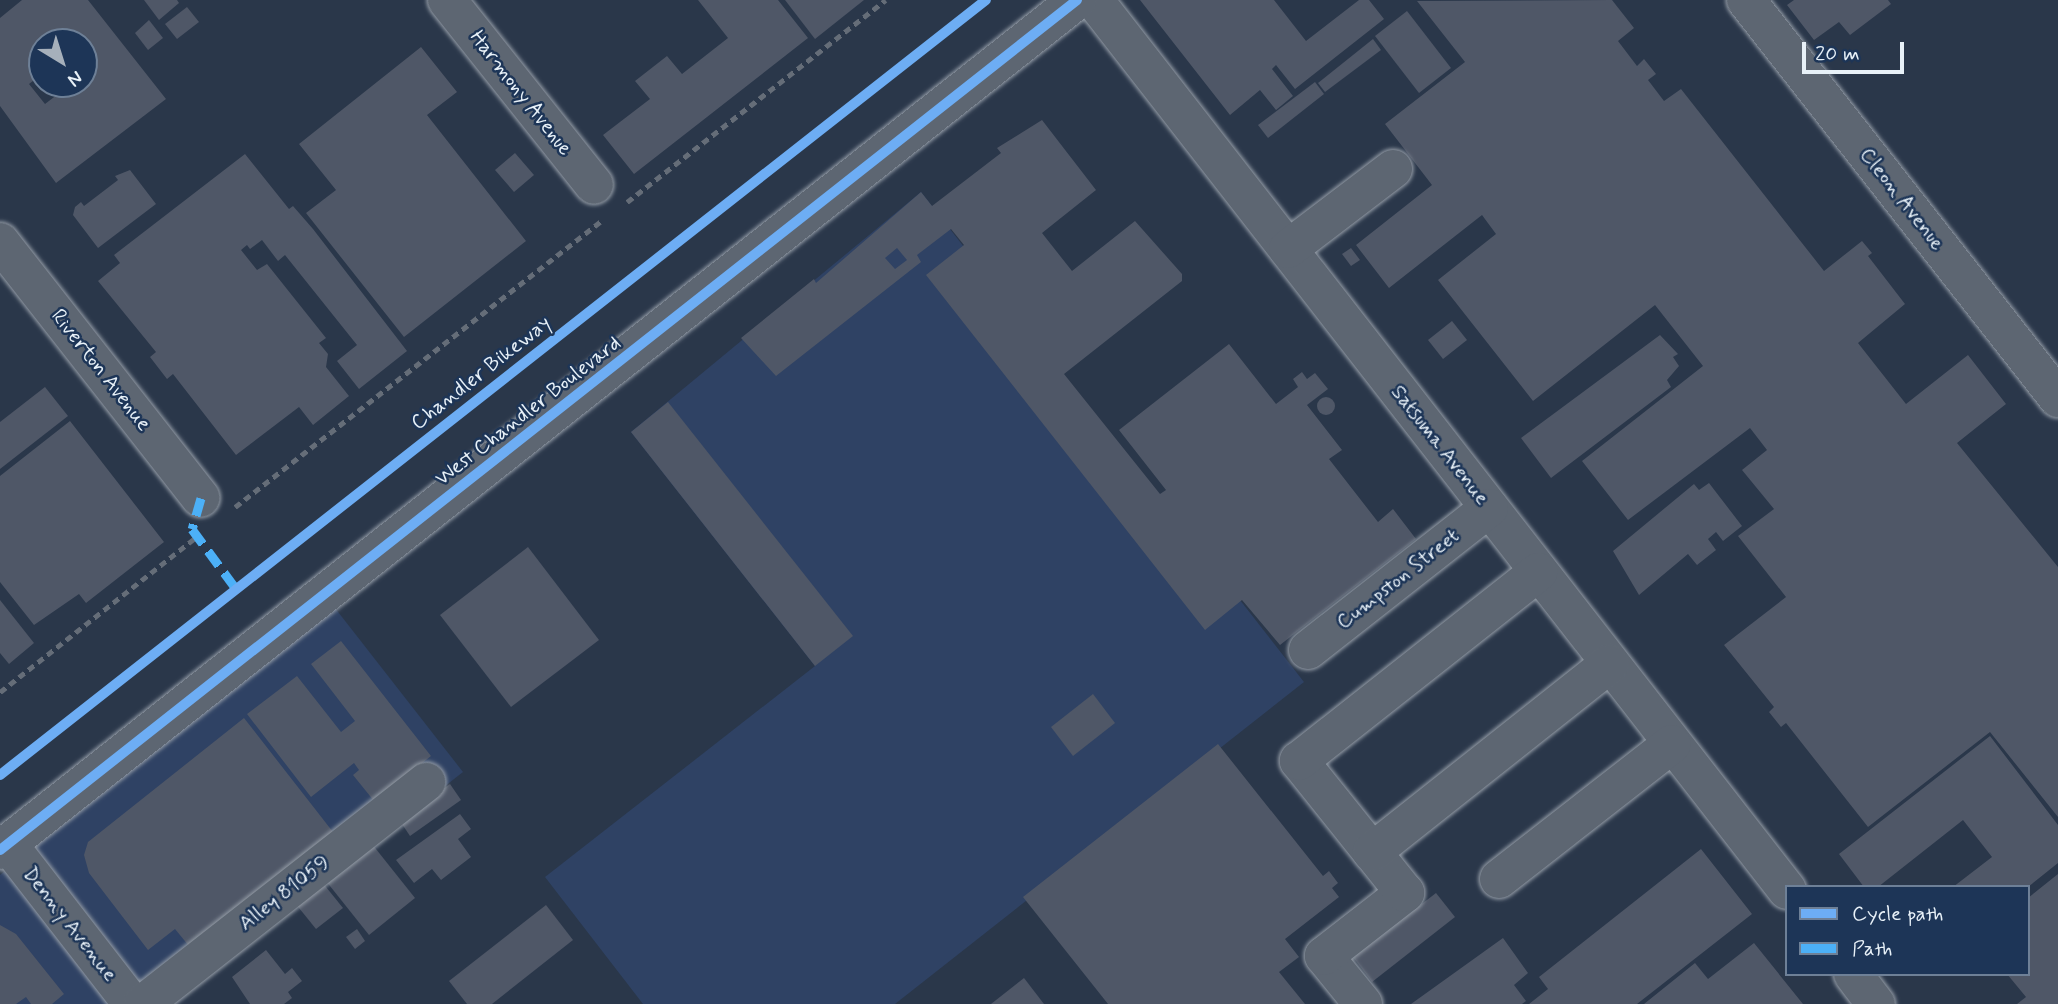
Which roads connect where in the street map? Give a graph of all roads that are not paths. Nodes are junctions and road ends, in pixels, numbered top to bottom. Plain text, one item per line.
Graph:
1 (447, 0) edge
2 (1077, 0) edge
3 (1094, 0) edge
4 (1746, 0) edge
5 (1393, 169) dead end
6 (610, 201) road end
7 (0, 242) edge
8 (1288, 249) junction
9 (2058, 398) edge
10 (1489, 508) junction
11 (212, 513) road end
12 (1538, 572) junction
13 (1308, 650) dead end
14 (1609, 664) junction
15 (1672, 744) junction
16 (426, 782) dead end
17 (4, 847) edge
18 (1372, 852) junction
19 (1499, 879) dead end
20 (1785, 887) edge
21 (1855, 976) edge
22 (132, 1004) edge
23 (143, 1004) edge
24 (1363, 1004) edge
25 (1876, 1004) edge

1 - 6 street, Harmony Avenue
2 - 17 street, West Chandler Boulevard
3 - 8 street, Satsuma Avenue
4 - 9 street, Cleon Avenue
5 - 8 street
7 - 11 street, Riverton Avenue
8 - 10 street, Satsuma Avenue
10 - 12 street, Satsuma Avenue
10 - 13 street, Cumpston Street
12 - 14 street, Satsuma Avenue
12 - 18 street
14 - 15 street, Satsuma Avenue
14 - 18 street
15 - 19 street
15 - 20 street, Satsuma Avenue
16 - 23 street, Alley 81059
17 - 22 street, Denny Avenue
18 - 24 street
21 - 25 street

